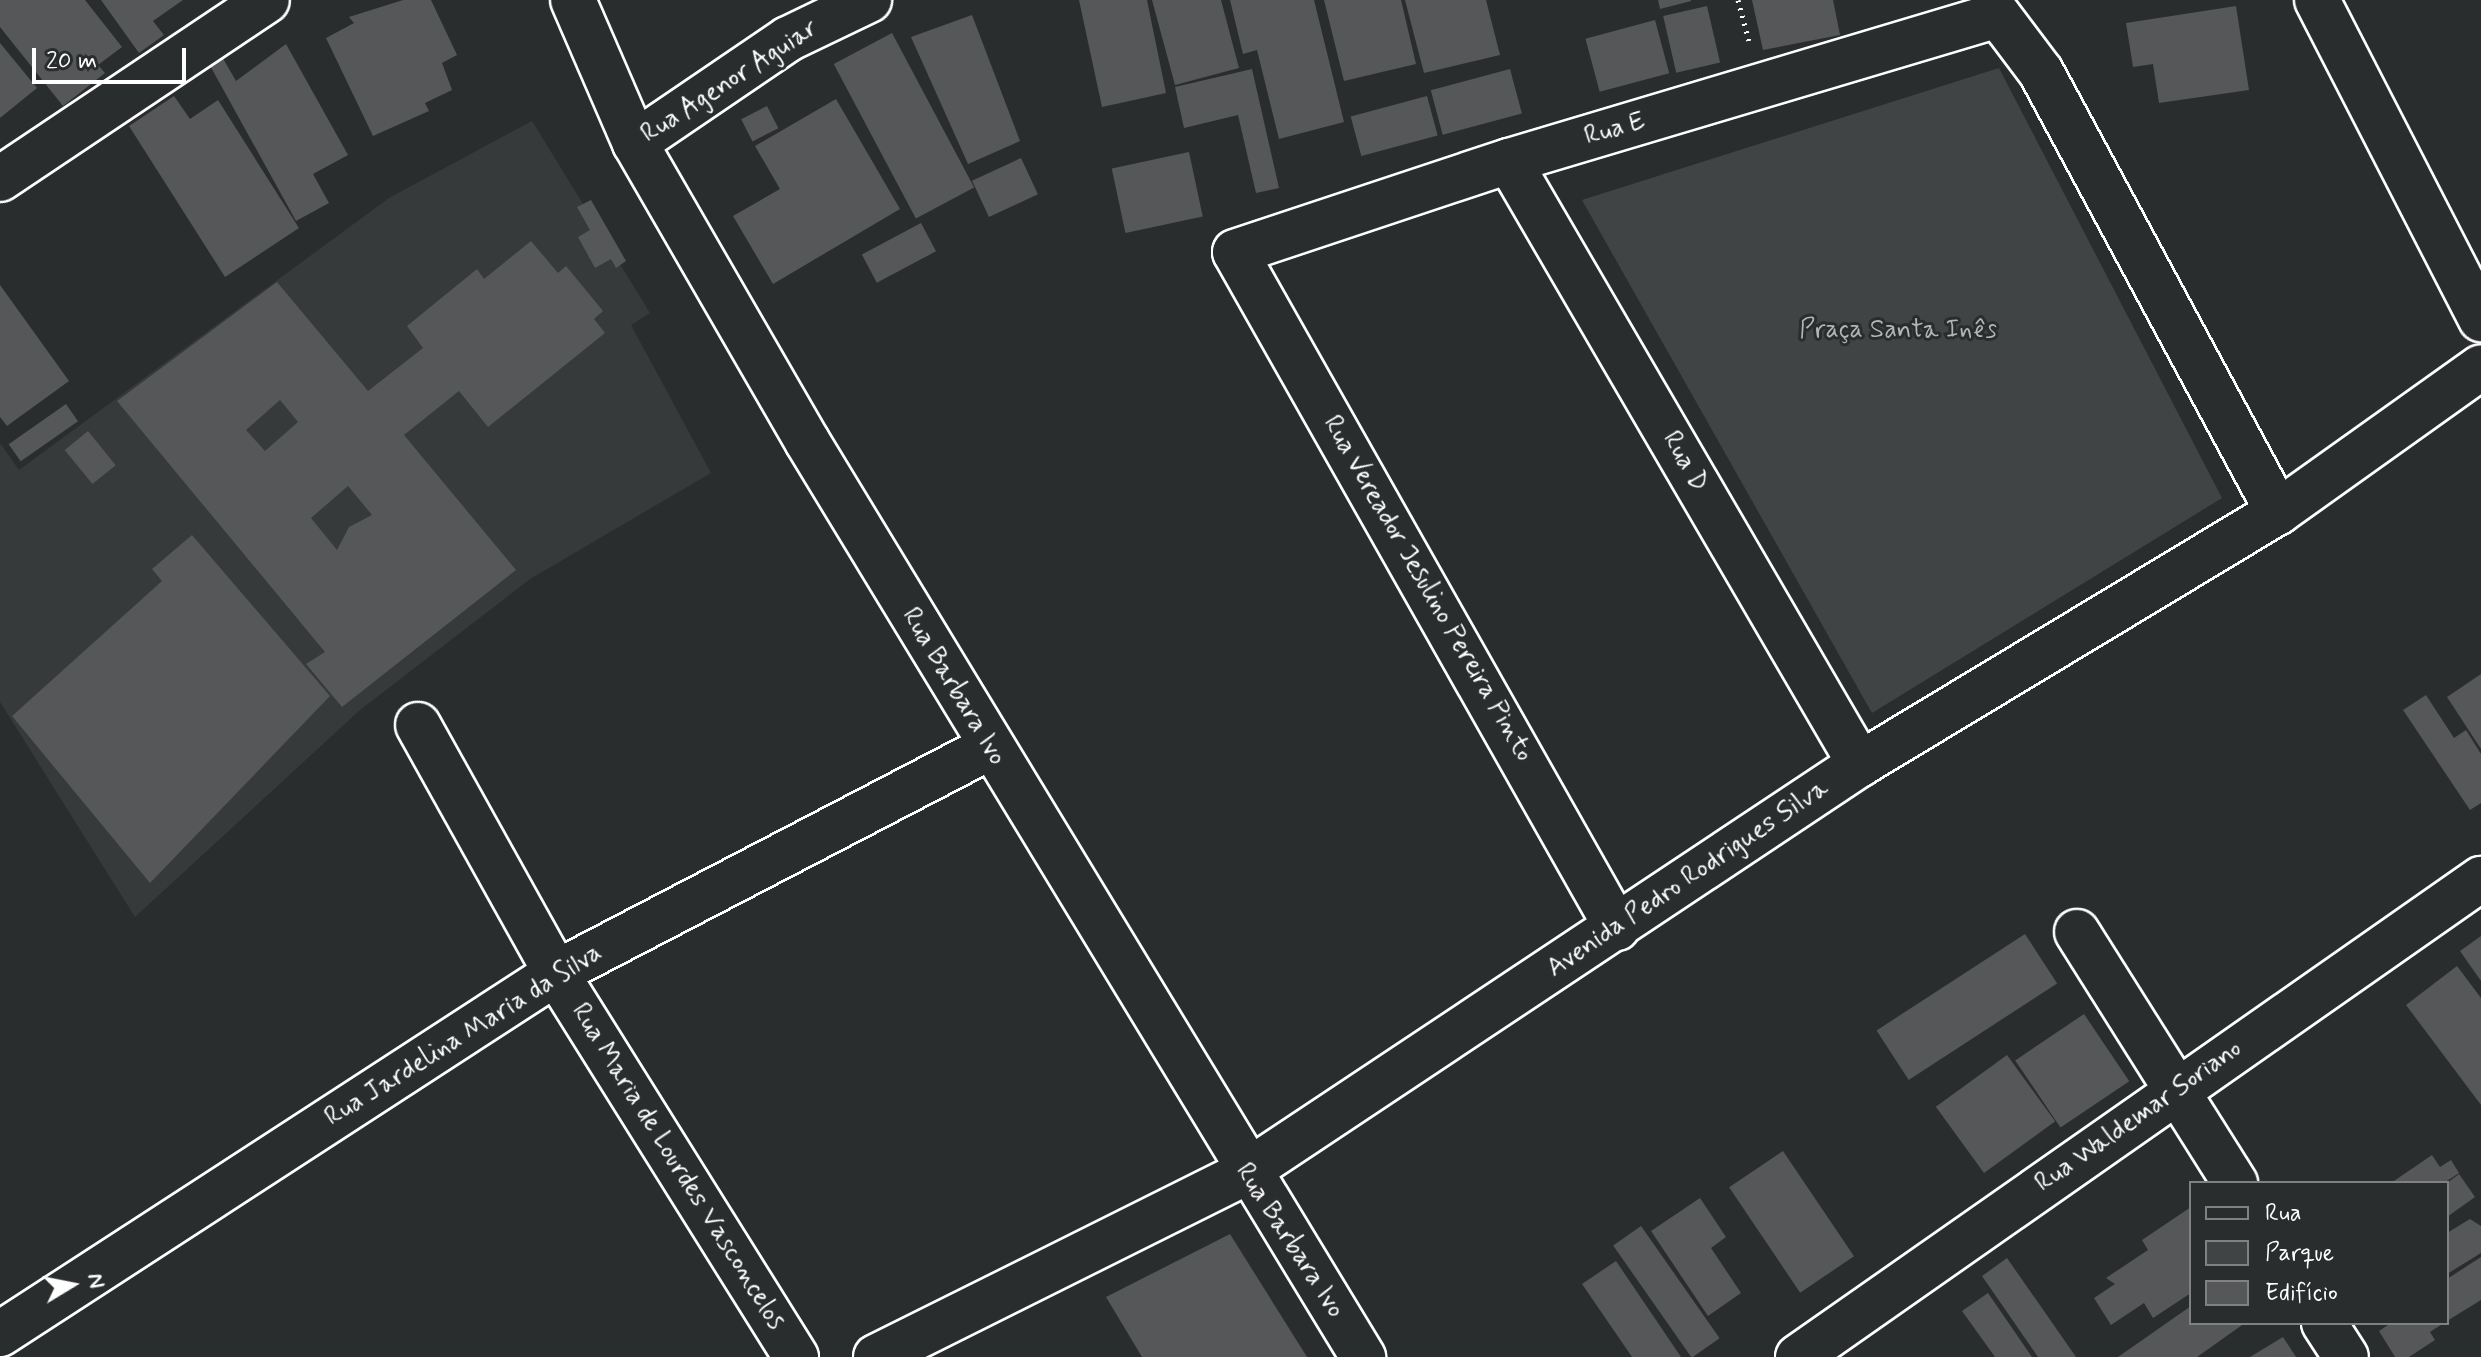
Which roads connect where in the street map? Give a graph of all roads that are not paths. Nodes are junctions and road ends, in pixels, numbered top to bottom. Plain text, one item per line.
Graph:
1 (267, 0) edge
2 (573, 0) edge
3 (869, 0) edge
4 (2317, 0) edge
5 (635, 143) junction
6 (1509, 161) junction
7 (0, 179) edge
8 (1235, 252) joint
9 (2481, 319) edge
10 (2481, 367) edge
11 (2278, 512) junction
12 (418, 725) dead end
13 (989, 748) junction
14 (1860, 764) junction
15 (2481, 879) edge
16 (1617, 928) junction
17 (2077, 932) dead end
18 (556, 973) junction
19 (2176, 1090) junction
20 (1245, 1173) junction
21 (2234, 1181) edge
22 (2325, 1325) edge
23 (0, 1334) edge
24 (796, 1357) edge
25 (876, 1357) edge
26 (1363, 1357) edge
27 (1798, 1357) edge
28 (2346, 1357) edge

1 - 7 street
2 - 5 street, Rua Barbara Ivo
3 - 5 street, Rua Agenor Aguiar
4 - 9 street
5 - 13 street, Rua Barbara Ivo
6 - 8 street, Rua E
6 - 11 street, Rua E
6 - 14 street, Rua D
8 - 16 street, Rua Vereador Jesulino Pereira Pinto
10 - 11 street, Avenida Pedro Rodrigues Silva
11 - 14 street, Avenida Pedro Rodrigues Silva
12 - 18 street, Rua Maria de Lourdes Vasconcelos
13 - 18 street, Rua Jardelina Maria da Silva
13 - 20 street, Rua Barbara Ivo
14 - 16 street, Avenida Pedro Rodrigues Silva
15 - 19 street, Rua Waldemar Soriano
16 - 20 street, Avenida Pedro Rodrigues Silva
17 - 19 street
18 - 23 street, Rua Jardelina Maria da Silva
18 - 24 street, Rua Maria de Lourdes Vasconcelos
19 - 21 street
19 - 27 street, Rua Waldemar Soriano
20 - 25 street, Avenida Pedro Rodrigues Silva
20 - 26 street, Rua Barbara Ivo
22 - 28 street

